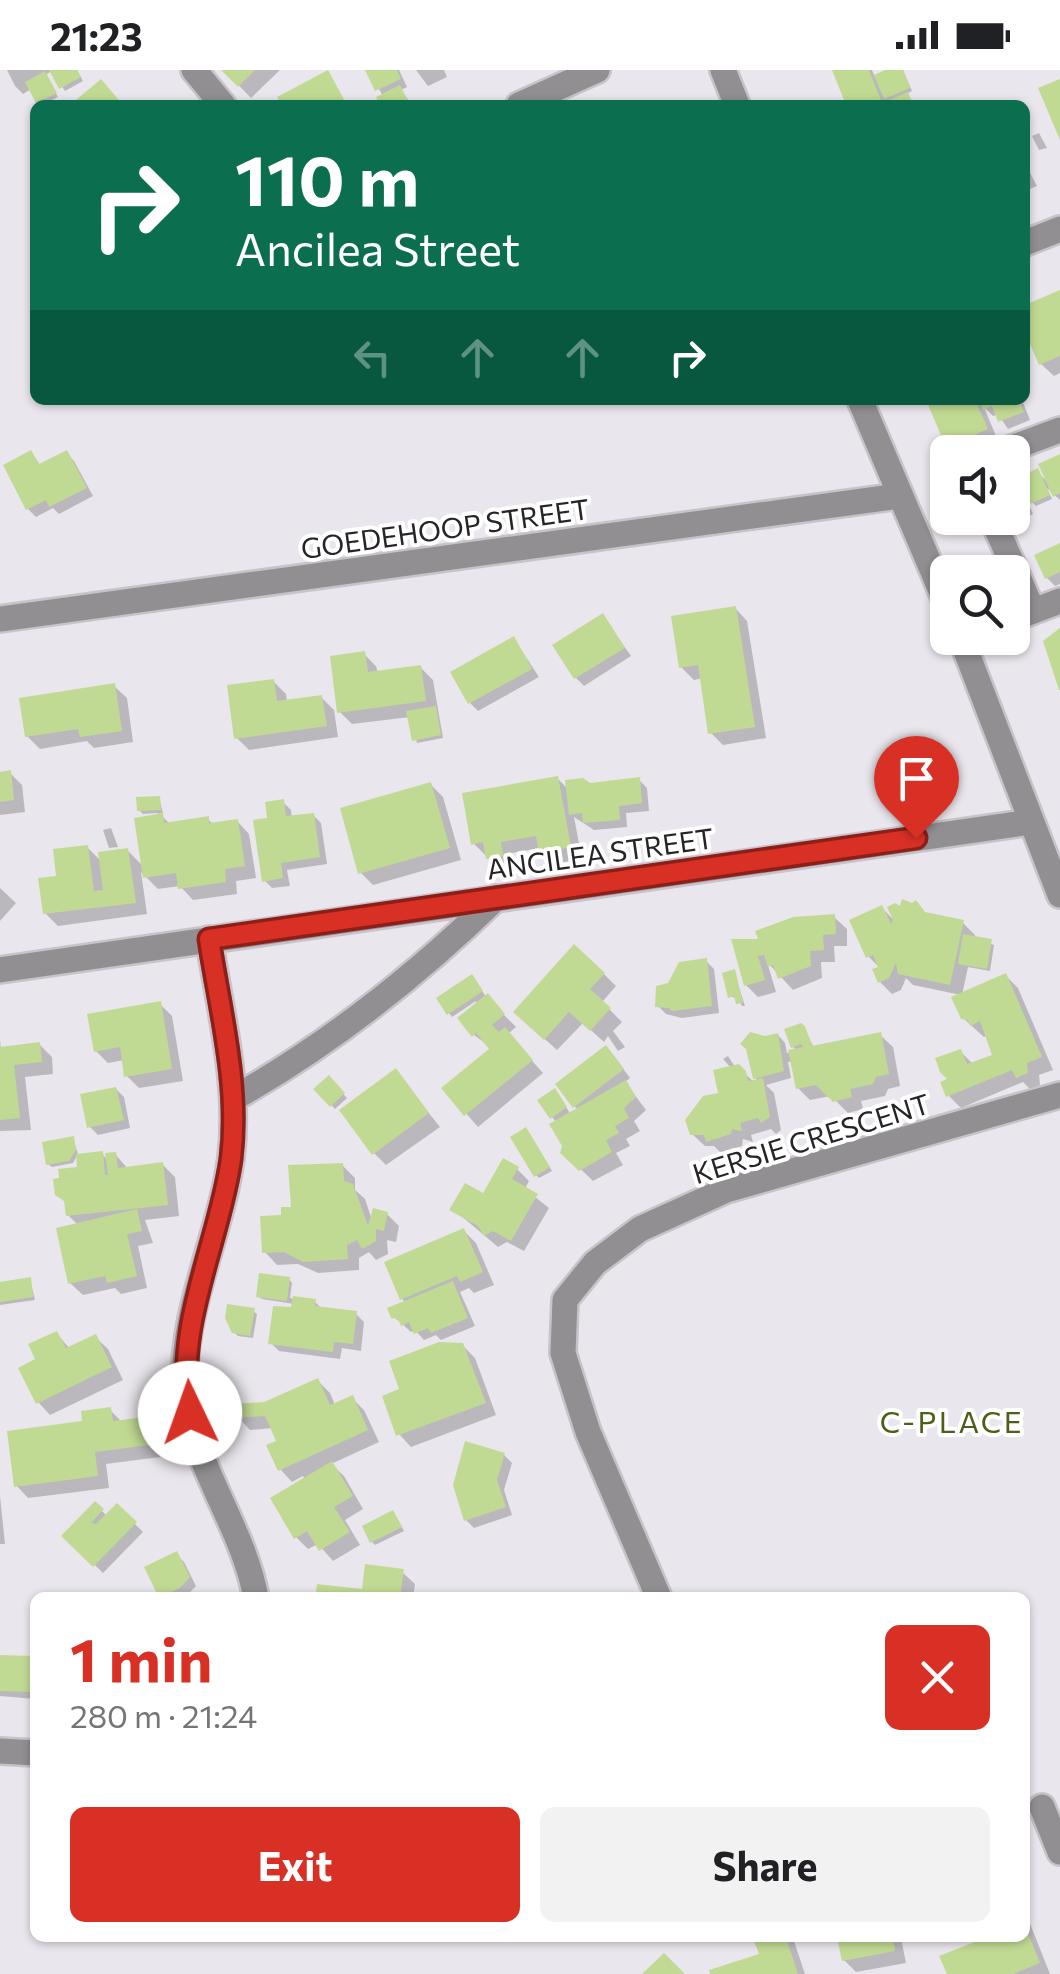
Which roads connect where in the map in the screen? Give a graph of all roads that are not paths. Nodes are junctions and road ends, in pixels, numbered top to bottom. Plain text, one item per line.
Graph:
1 (194, 70) edge
2 (597, 70) edge
3 (723, 70) edge
4 (219, 100) edge
5 (530, 100) edge
6 (735, 100) edge
7 (1060, 230) edge
8 (1030, 241) edge
9 (862, 405) edge
10 (1060, 430) edge
11 (1030, 441) edge
12 (899, 496) junction
13 (930, 566) edge
14 (1060, 600) edge
15 (1030, 612) edge
16 (0, 619) edge
17 (969, 655) edge
18 (1031, 822) junction
19 (1060, 894) edge
20 (496, 898) junction
21 (209, 939) junction
22 (0, 970) edge
23 (1060, 1094) edge
24 (234, 1098) junction
25 (255, 1592) edge
26 (656, 1592) edge
27 (0, 1751) edge
28 (30, 1753) edge
29 (1042, 1805) edge
30 (1060, 1852) edge

1 - 4 street
2 - 5 street
3 - 6 street
7 - 8 street
9 - 12 street
10 - 11 street
12 - 13 street
12 - 16 street, GOEDEHOOP STREET
14 - 15 street
17 - 18 street
18 - 19 street
18 - 20 street, ANCILEA STREET
20 - 21 street, ANCILEA STREET
20 - 24 street
21 - 22 street, ANCILEA STREET
21 - 24 street
23 - 26 street, KERSIE CRESCENT
24 - 25 street
27 - 28 street
29 - 30 street

